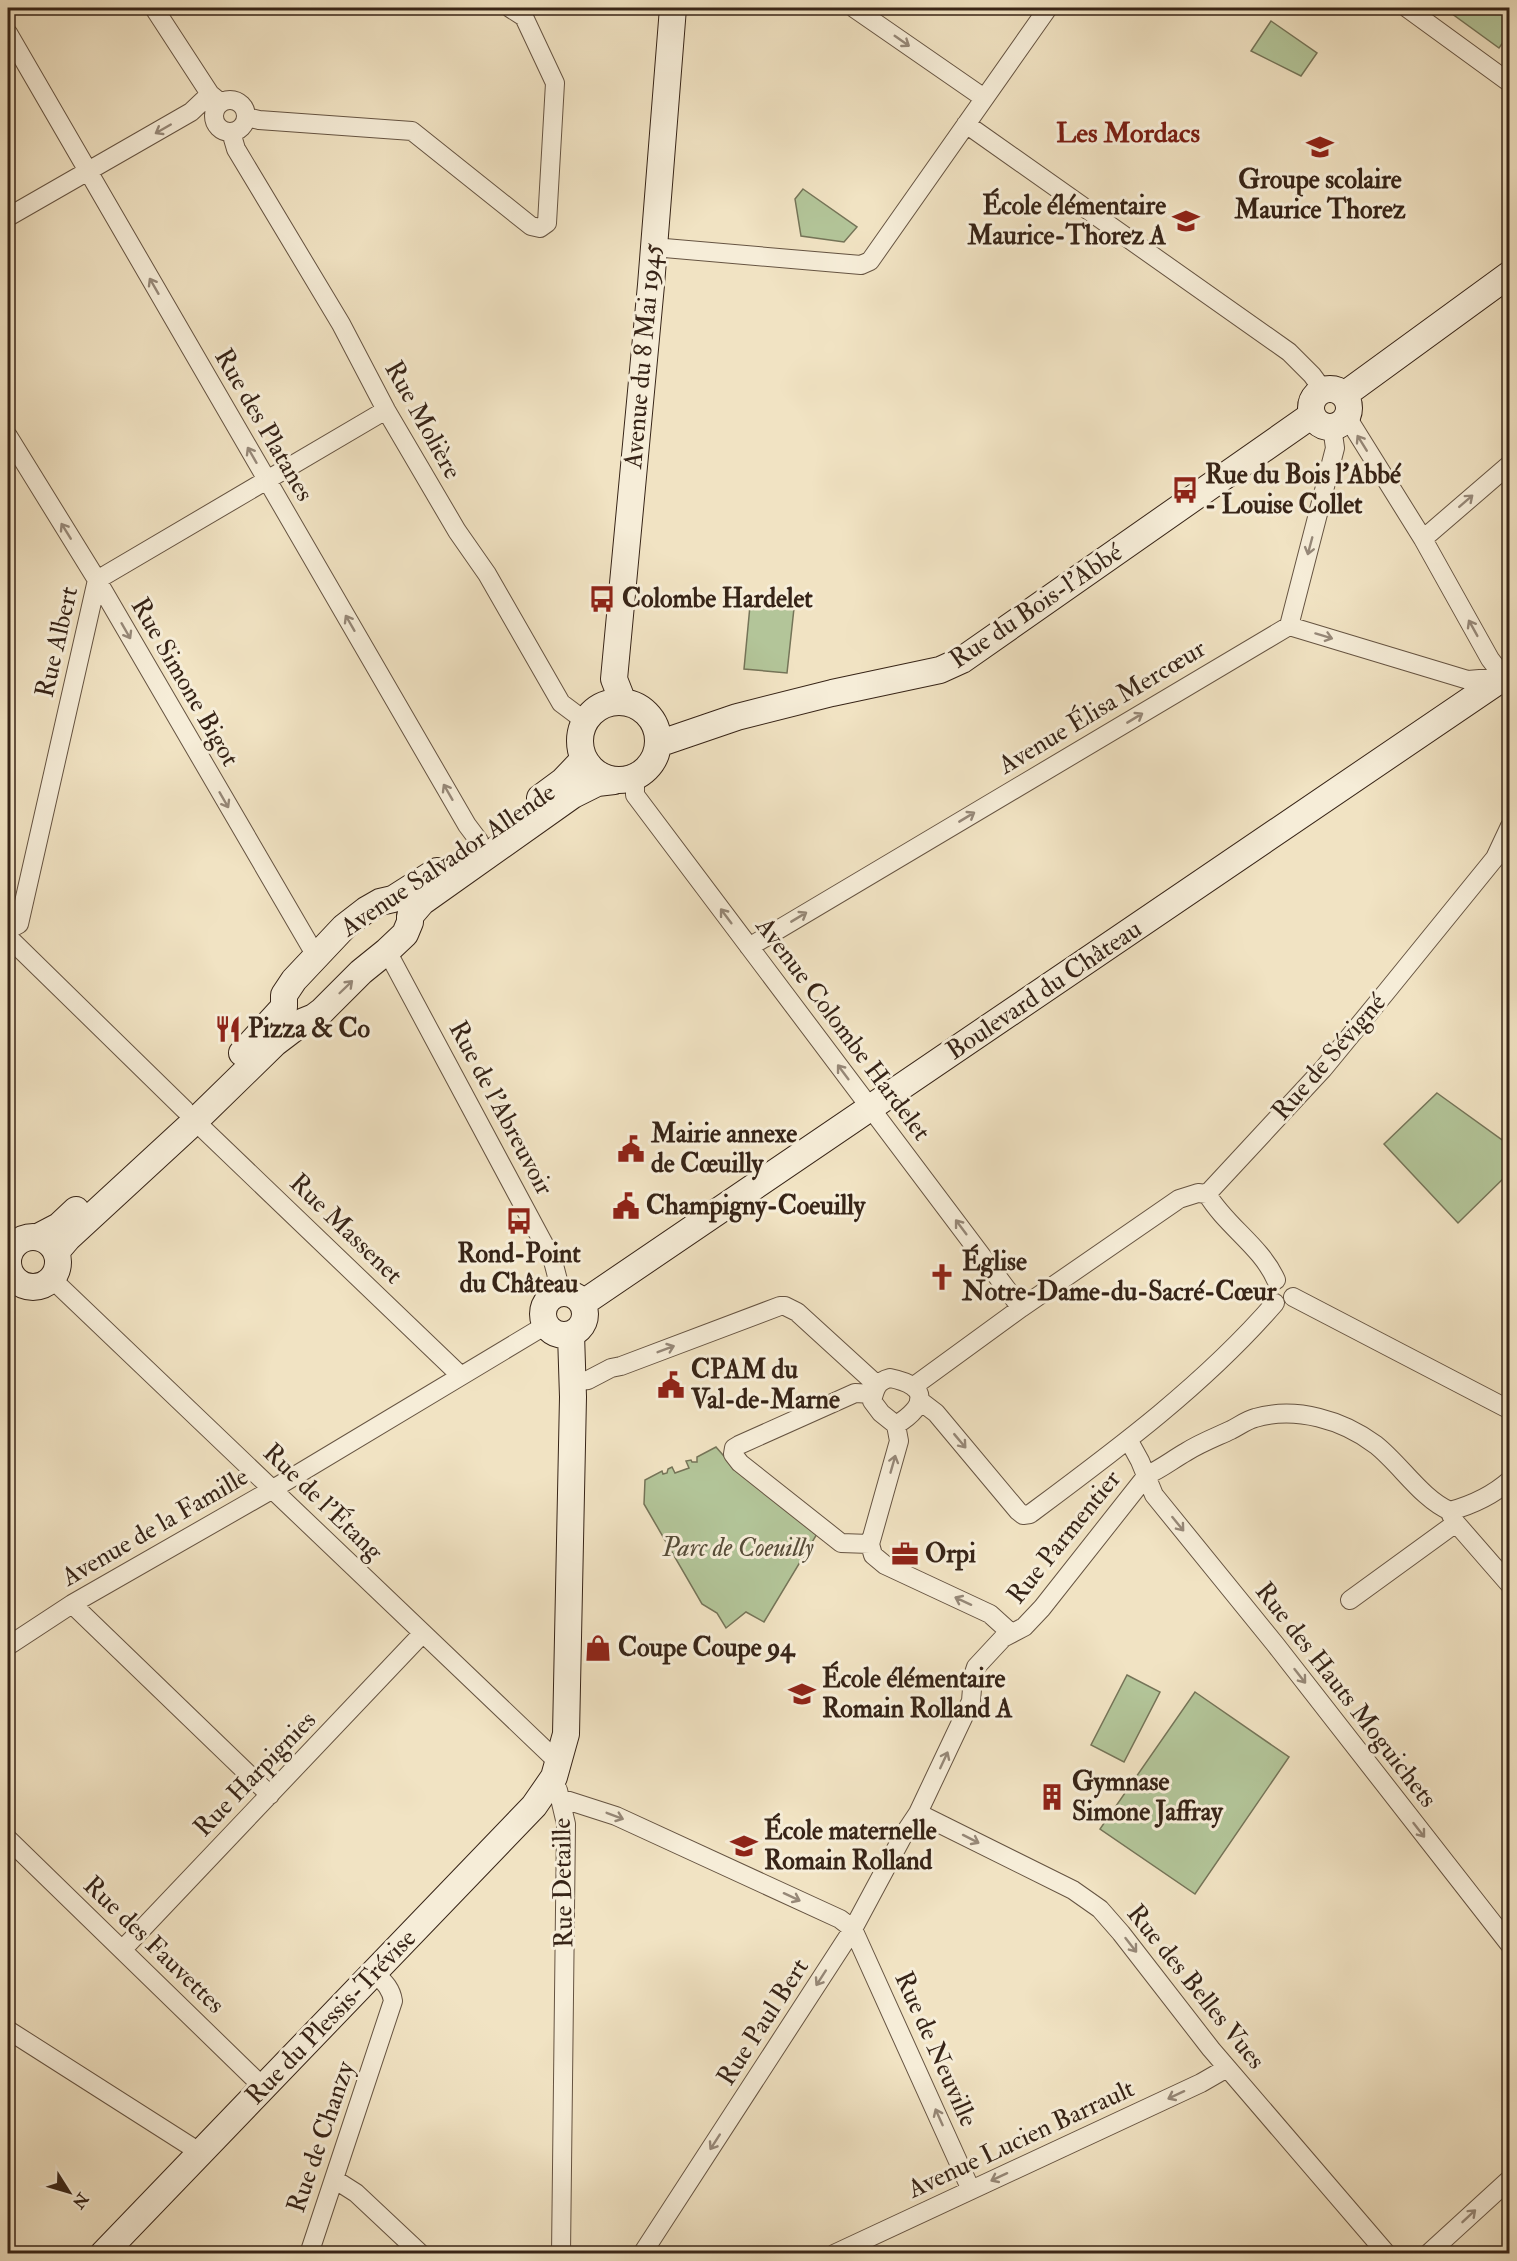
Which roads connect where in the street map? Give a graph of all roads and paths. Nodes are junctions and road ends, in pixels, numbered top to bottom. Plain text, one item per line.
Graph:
1 (154, 8) edge
2 (510, 8) edge
3 (673, 8) edge
4 (854, 8) edge
5 (1048, 8) edge
6 (1407, 8) edge
7 (8, 33) edge
8 (1509, 83) edge
9 (984, 98) junction
10 (215, 99) junction
11 (246, 117) junction
12 (966, 124) junction
13 (231, 132) junction
14 (88, 172) junction
15 (8, 217) edge
16 (653, 248) junction
17 (1509, 274) edge
18 (1332, 409) junction
19 (386, 410) junction
20 (8, 436) edge
21 (1509, 464) edge
22 (267, 481) junction
23 (1423, 539) junction
24 (97, 580) junction
25 (1289, 626) junction
26 (1508, 678) edge
27 (623, 702) junction
28 (585, 721) junction
29 (658, 744) junction
30 (584, 760) junction
31 (625, 779) junction
32 (1509, 826) edge
33 (479, 841) junction
34 (402, 907) junction
35 (8, 930) edge
36 (8, 937) edge
37 (749, 947) junction
38 (387, 951) junction
39 (316, 956) junction
40 (294, 1014) junction
41 (870, 1108) junction
42 (190, 1116) junction
43 (1207, 1194) junction
44 (20, 1259) edge
45 (52, 1279) joint
46 (1276, 1280) junction
47 (1293, 1297) junction
48 (572, 1298) junction
49 (1275, 1303) junction
50 (1021, 1308) junction
51 (546, 1325) junction
52 (571, 1334) junction
53 (460, 1375) junction
54 (573, 1382) junction
55 (875, 1390) junction
56 (916, 1393) junction
57 (1509, 1410) edge
58 (896, 1425) junction
59 (1129, 1441) junction
60 (1147, 1475) junction
61 (1509, 1480) edge
62 (273, 1489) junction
63 (1453, 1518) junction
64 (870, 1544) junction
65 (1509, 1585) edge
66 (1350, 1600) dead end
67 (72, 1604) junction
68 (423, 1633) junction
69 (1011, 1633) junction
70 (8, 1646) edge
71 (557, 1779) junction
72 (270, 1795) junction
73 (918, 1813) junction
74 (8, 1839) edge
75 (853, 1929) junction
76 (1509, 1945) edge
77 (123, 1949) junction
78 (375, 1973) junction
79 (8, 2030) edge
80 (1227, 2068) junction
81 (264, 2088) junction
82 (201, 2153) junction
83 (1509, 2179) edge
84 (334, 2180) junction
85 (971, 2190) junction
86 (1379, 2251) edge
87 (103, 2253) edge
88 (309, 2253) edge
89 (421, 2253) edge
90 (561, 2253) edge
91 (642, 2253) edge
92 (834, 2253) edge
93 (1428, 2253) edge

1 - 10 street
2 - 11 street
3 - 16 street, Avenue du 8 Mai 1945
4 -> 9 street
5 - 9 street
6 - 8 street
7 - 14 street, Rue des Platanes
9 - 12 street
10 - 11 street
10 - 13 street
10 -> 14 street
11 - 13 street
12 - 16 street
12 - 18 street
13 - 19 street, Rue Molière
14 - 15 street
22 -> 14 street, Rue des Platanes
16 - 27 street, Avenue du 8 Mai 1945
17 - 18 street, Rue du Bois-l'Abbé
23 -> 18 street
18 -> 25 street
18 - 29 street, Rue du Bois-l'Abbé
19 - 22 street, Rue Albert
19 - 28 street, Rue Molière
24 -> 20 street, Rue Simone Bigot
23 -> 21 street
22 - 24 street, Rue Albert
33 -> 22 street, Rue des Platanes
26 -> 23 street
24 - 35 street, Rue Albert
24 -> 39 street, Rue Simone Bigot
25 -> 26 street
37 -> 25 street, Avenue Élisa Mercœur
26 - 41 street, Boulevard du Château
27 - 28 street
27 - 29 street
28 - 30 street
29 - 31 street
30 - 31 street
30 - 33 street, Avenue Salvador Allende
31 - 34 street, Avenue Salvador Allende
37 -> 31 street, Avenue Colombe Hardelet
32 - 43 street, Rue de Sévigné
33 - 34 street, Avenue Salvador Allende
34 - 38 street, Avenue Salvador Allende
34 - 39 street, Avenue Salvador Allende
36 - 42 street, Rue Massenet
41 -> 37 street, Avenue Colombe Hardelet
40 -> 38 street, Avenue Salvador Allende
38 - 48 street, Rue de l'Abreuvoir
39 - 40 street, Avenue Salvador Allende
40 - 42 street, Avenue Salvador Allende
41 - 48 street, Boulevard du Château
50 -> 41 street, Avenue Colombe Hardelet
42 - 44 street, Avenue Salvador Allende
42 - 53 street, Rue Massenet
43 - 46 street
43 - 50 street
44 - 45 street, Avenue Salvador Allende
45 - 62 street, Rue de l'Étang
46 - 47 street
46 - 49 street
47 - 49 street
47 - 57 street
48 - 51 street
48 - 52 street
49 - 59 street
50 - 56 street
51 - 52 street
51 - 53 street, Avenue de la Famille
52 - 54 street, Rue Detaille
53 - 62 street, Avenue de la Famille
54 -> 55 street
54 - 71 street, Rue Detaille
55 - 56 street
55 - 58 street
55 - 64 street
56 - 58 street
56 -> 59 street
64 -> 58 street
59 - 60 street, Rue des Hauts Moguichets
60 - 63 street
60 - 69 street, Rue Parmentier
60 -> 76 street, Rue des Hauts Moguichets
61 - 63 street
62 - 67 street, Avenue de la Famille
62 - 68 street, Rue de l'Étang
63 - 65 street
63 - 66 street
69 -> 64 street
67 - 70 street, Avenue de la Famille
67 - 72 street
68 - 71 street, Rue de l'Étang
68 - 72 street, Rue Harpignies
73 -> 69 street, Rue Parmentier
71 -> 75 street
71 - 78 street, Rue du Plessis-Trévise
71 - 90 street, Rue Detaille
72 - 77 street, Rue Harpignies
73 - 75 street, Rue Paul Bert
73 -> 80 street, Rue des Belles Vues
74 - 77 street, Rue des Fauvettes
85 -> 75 street, Rue de Neuville
75 -> 91 street, Rue Paul Bert
77 - 81 street, Rue des Fauvettes
78 - 81 street, Rue du Plessis-Trévise
78 - 84 street, Rue de Chanzy
79 - 82 street
80 -> 85 street, Avenue Lucien Barrault
80 - 86 street, Rue des Belles Vues
81 - 82 street, Rue du Plessis-Trévise
82 - 87 street, Rue du Plessis-Trévise
93 -> 83 street
84 - 88 street, Rue de Chanzy
84 - 89 street
85 - 92 street, Avenue Lucien Barrault

